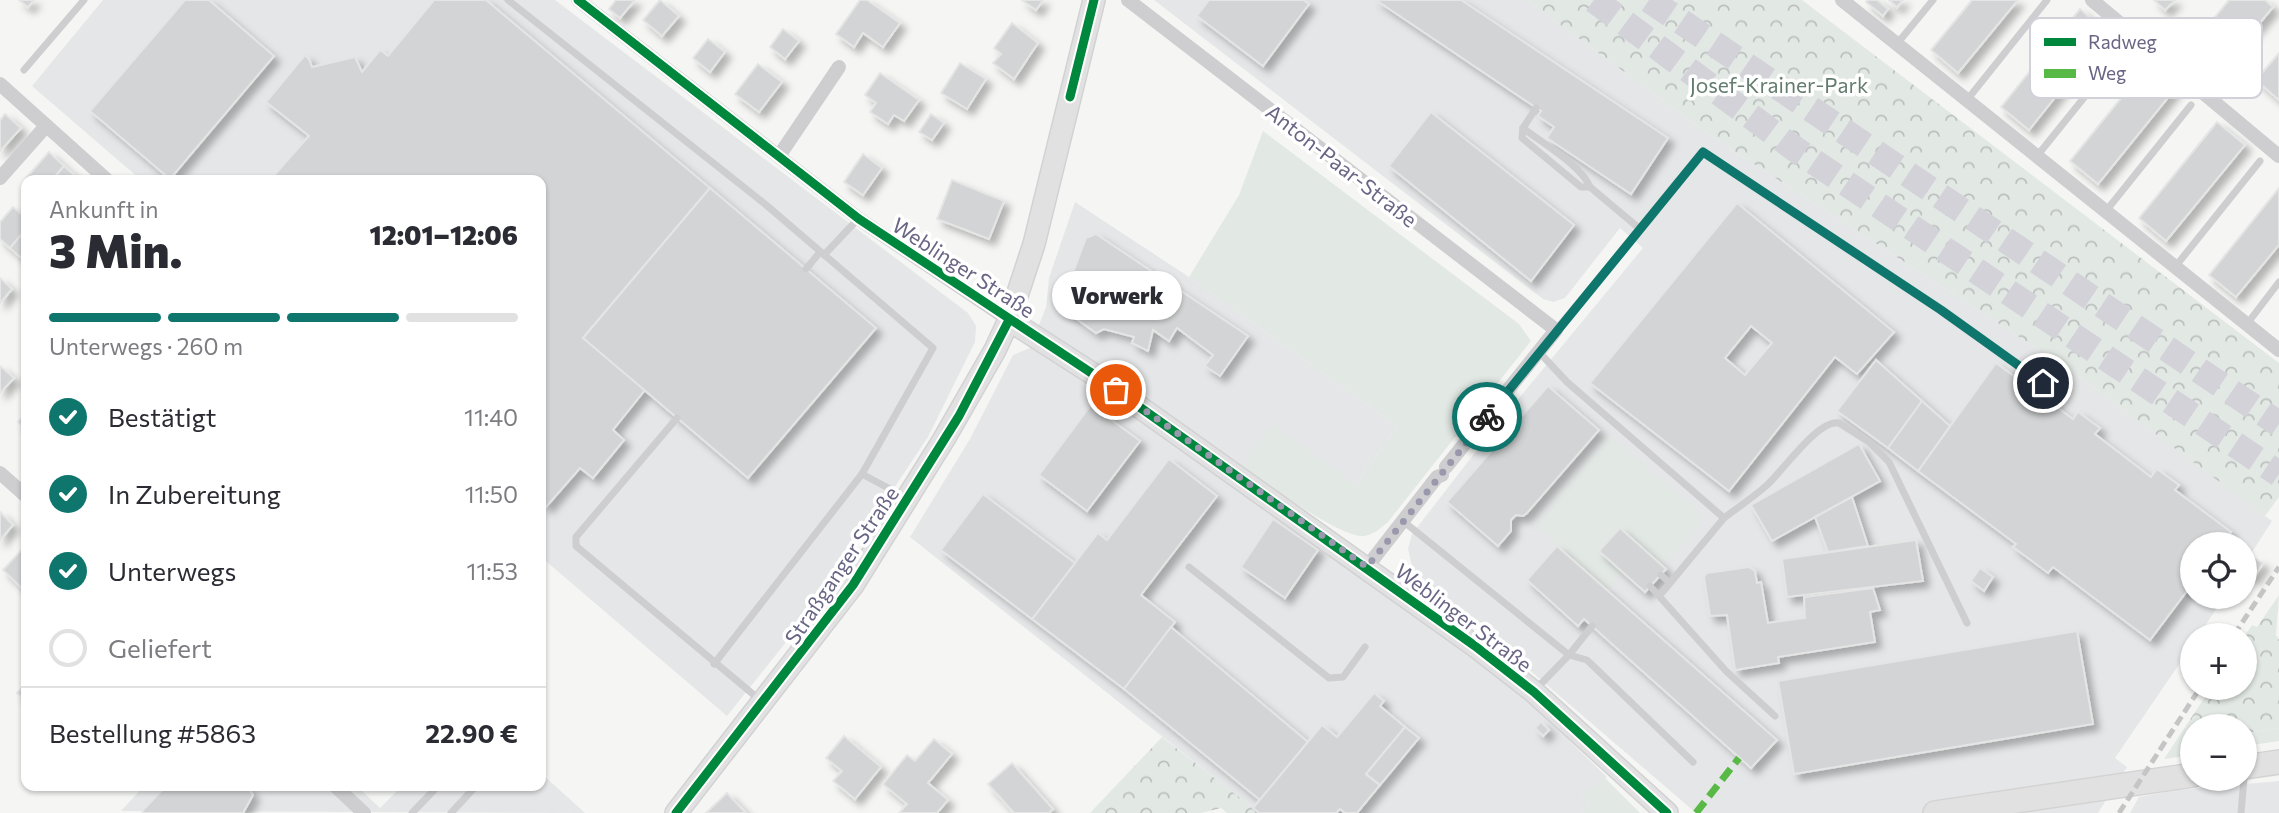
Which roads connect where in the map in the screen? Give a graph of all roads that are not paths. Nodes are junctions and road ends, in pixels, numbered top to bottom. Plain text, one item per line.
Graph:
1 (84, 0) edge
2 (508, 0) edge
3 (578, 0) edge
4 (1094, 0) edge
5 (1128, 0) edge
6 (1842, 0) edge
7 (1933, 0) edge
8 (2047, 0) edge
9 (2092, 0) edge
10 (2032, 18) edge
11 (2114, 18) edge
12 (2030, 21) edge
13 (1896, 45) junction
14 (839, 67) dead end
15 (24, 71) dead end
16 (0, 84) edge
17 (2083, 98) edge
18 (2209, 98) edge
19 (1966, 100) junction
20 (2191, 105) dead end
21 (1536, 108) dead end
22 (46, 126) junction
23 (1523, 128) junction
24 (779, 156) junction
25 (2036, 156) junction
26 (2279, 156) edge
27 (2260, 161) dead end
28 (101, 175) edge
29 (0, 178) edge
30 (1590, 187) junction
31 (2105, 211) junction
32 (859, 219) junction
33 (1640, 229) junction
34 (822, 254) junction
35 (2175, 267) junction
36 (806, 269) dead end
37 (2279, 282) edge
38 (1009, 320) junction
39 (2247, 324) junction
40 (1556, 330) junction
41 (2279, 350) edge
42 (1539, 352) junction
43 (2043, 383) dead end
44 (677, 418) dead end
45 (0, 472) edge
46 (862, 474) junction
47 (21, 491) edge
48 (908, 499) junction
49 (1724, 518) junction
50 (1403, 521) junction
51 (1189, 566) dead end
52 (1367, 567) junction
53 (1661, 575) dead end
54 (1670, 583) junction
55 (1650, 586) dead end
56 (1660, 595) junction
57 (1967, 623) dead end
58 (1592, 626) dead end
59 (1365, 647) dead end
60 (1569, 655) junction
61 (714, 664) junction
62 (1534, 692) junction
63 (763, 702) junction
64 (1775, 716) dead end
65 (1693, 762) dead end
66 (2279, 762) edge
67 (2257, 765) edge
68 (2180, 777) edge
69 (340, 791) edge
70 (433, 791) edge
71 (471, 791) edge
72 (2243, 791) edge
73 (364, 813) edge
74 (412, 813) edge
75 (451, 813) edge
76 (676, 813) edge
77 (1668, 813) edge
78 (1935, 813) edge
79 (2241, 813) edge

1 - 15 lane
2 - 34 lane
3 - 24 street, Weblinger Straße
4 - 38 street, Straßganger Straße
5 - 40 street, Anton-Paar-Straße
6 - 13 street
7 - 13 lane
8 - 10 lane
9 - 11 street
12 - 19 lane
13 - 19 street
14 - 24 street
16 - 22 street
17 - 25 lane
18 - 26 street
19 - 25 street
20 - 31 lane
21 - 23 lane
22 - 28 street
22 - 29 street
23 - 30 lane
23 - 30 lane
24 - 32 street, Weblinger Straße
25 - 31 street
27 - 35 lane
30 - 33 lane
31 - 35 street
32 - 34 lane
32 - 38 street, Weblinger Straße
33 - 40 lane
33 - 43 lane
34 - 36 lane
34 - 46 lane
35 - 39 street
37 - 39 lane
38 - 48 street, Straßganger Straße
38 - 52 street, Weblinger Straße
39 - 41 street
40 - 42 street
42 - 49 lane
42 - 50 street
44 - 61 lane
45 - 47 street
46 - 48 lane
46 - 61 lane
48 - 63 street, Straßganger Straße
49 - 54 lane
49 - 57 lane
50 - 52 street
50 - 60 lane
51 - 59 lane
52 - 62 street, Weblinger Straße
53 - 54 lane
54 - 56 lane
55 - 56 lane
56 - 64 lane
58 - 60 lane
60 - 62 lane
60 - 65 lane
61 - 63 lane
62 - 77 street, Weblinger Straße
63 - 76 street, Straßganger Straße
66 - 67 main road
68 - 78 main road
69 - 73 street
70 - 74 lane
71 - 75 lane
72 - 79 lane

